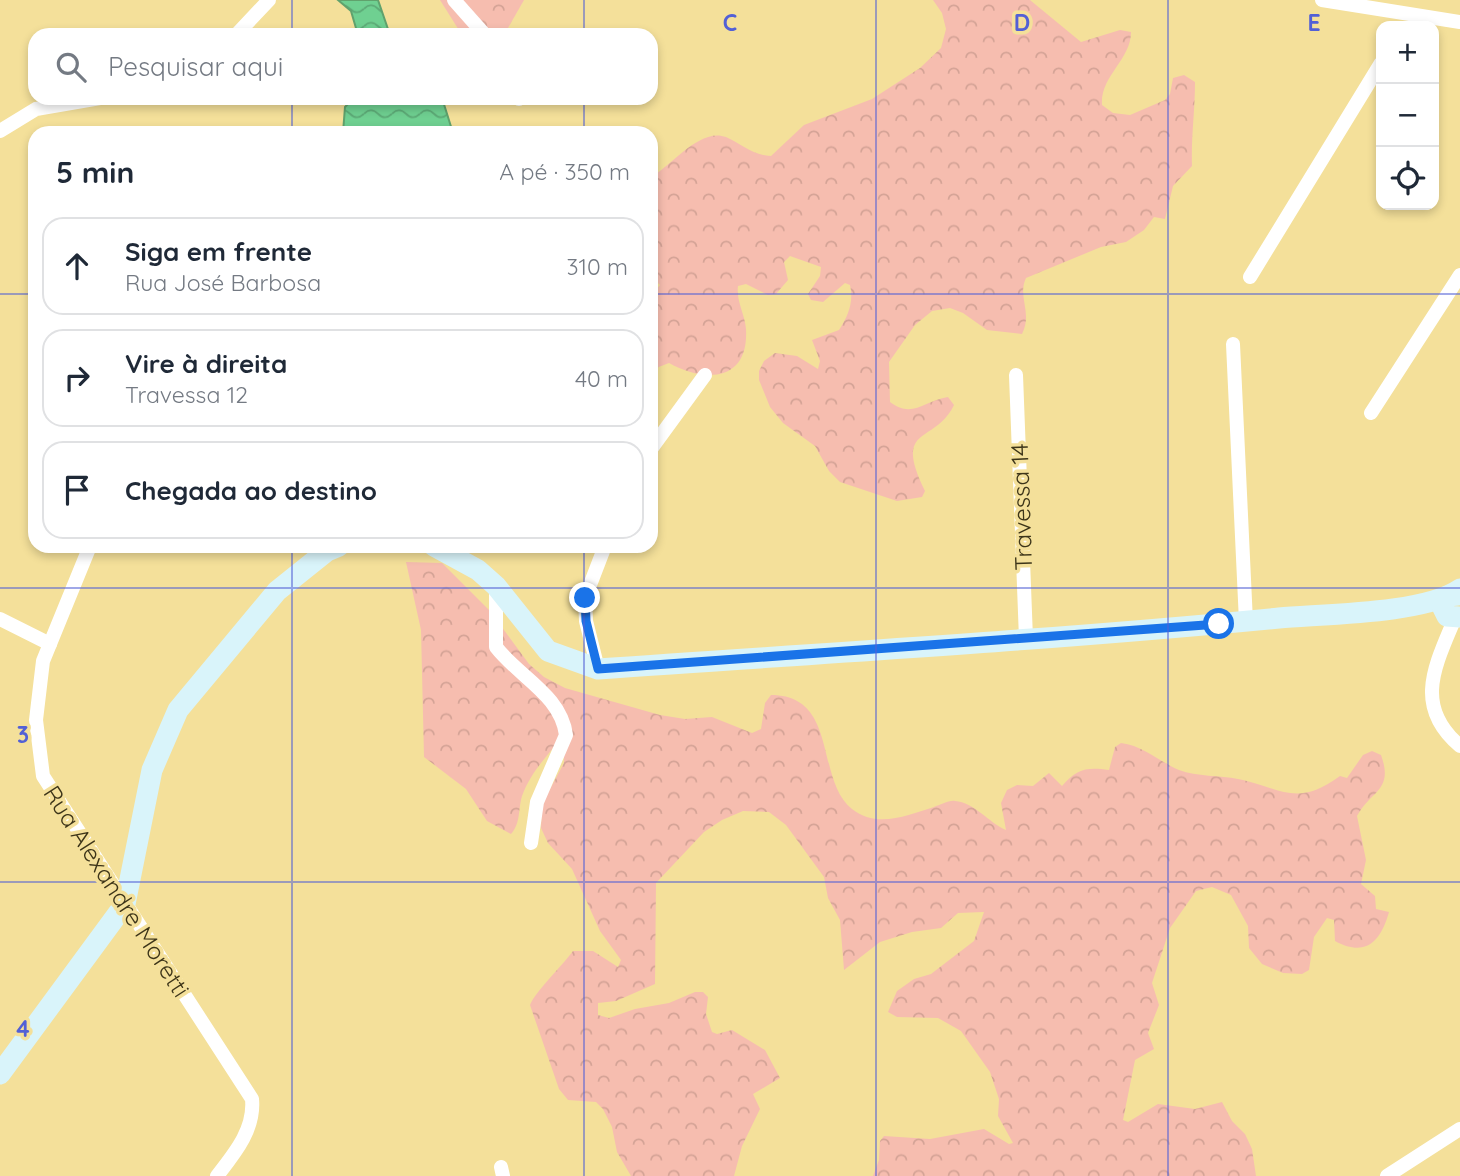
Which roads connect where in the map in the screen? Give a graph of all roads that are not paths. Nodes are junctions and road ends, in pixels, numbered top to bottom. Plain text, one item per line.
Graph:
1 (269, 0) edge
2 (454, 0) edge
3 (1321, 0) edge
4 (1407, 20) edge
5 (1460, 22) edge
6 (243, 28) edge
7 (479, 28) edge
8 (1376, 71) edge
9 (59, 105) edge
10 (0, 131) edge
11 (1460, 275) edge
12 (1250, 277) dead end
13 (1233, 344) dead end
14 (705, 375) dead end
15 (1016, 375) dead end
16 (1371, 413) dead end
17 (658, 439) edge
18 (87, 553) edge
19 (324, 553) edge
20 (447, 553) edge
21 (602, 553) edge
22 (496, 586) junction
23 (1456, 605) edge
24 (0, 619) edge
25 (1246, 622) junction
26 (1026, 639) junction
27 (50, 644) junction
28 (598, 669) junction
29 (1460, 746) edge
30 (531, 843) dead end
31 (125, 904) junction
32 (0, 1074) edge
33 (1460, 1129) edge
34 (218, 1176) edge
35 (1387, 1176) edge

1 - 6 street
2 - 7 street
3 - 4 street
4 - 5 street
8 - 12 street
9 - 10 street
11 - 16 street
13 - 25 street
14 - 17 street
15 - 26 street, Travessa 14
18 - 27 street, Rua Alexandre Moretti
19 - 31 street
20 - 22 street
21 - 28 street
22 - 28 street
22 - 30 street
23 - 25 street
23 - 29 street
24 - 27 street
25 - 26 street
26 - 28 street
27 - 31 street, Rua Alexandre Moretti
31 - 32 street
31 - 34 street, Rua Alexandre Moretti
33 - 35 street

